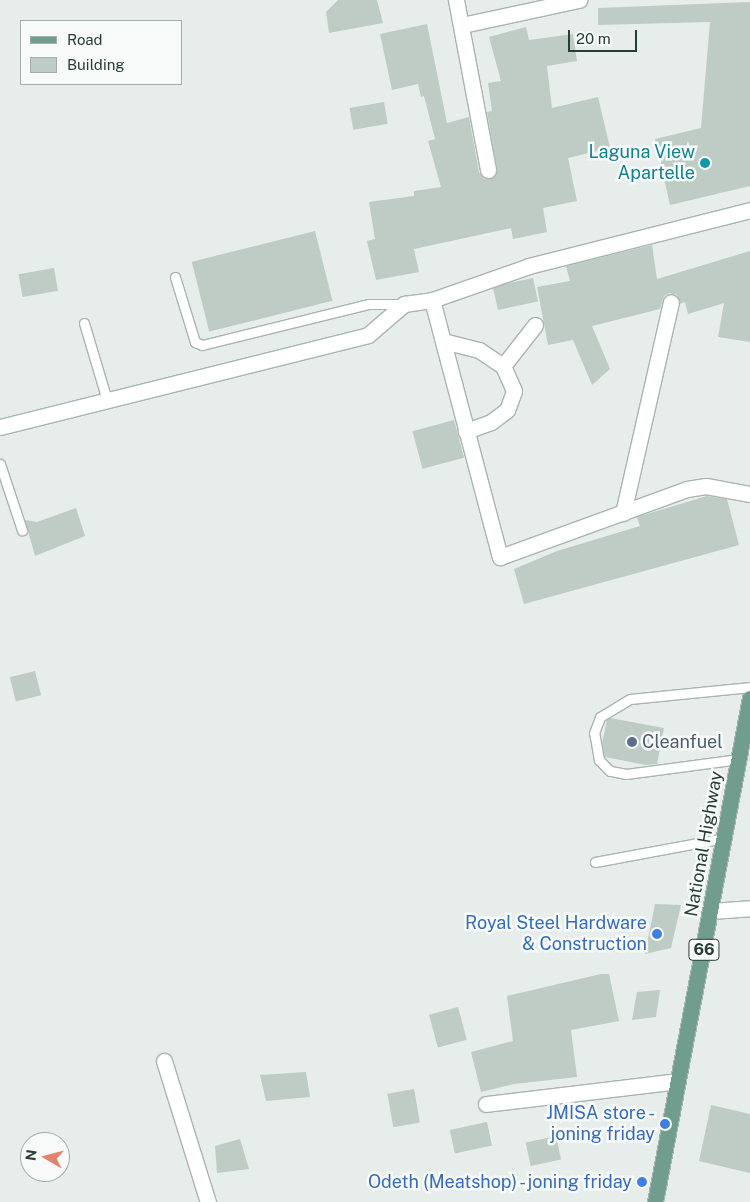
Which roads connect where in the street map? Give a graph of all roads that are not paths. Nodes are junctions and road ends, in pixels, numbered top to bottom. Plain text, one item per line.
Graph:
1 (456, 0) edge
2 (579, 0) edge
3 (462, 25) junction
4 (488, 170) dead end
5 (750, 210) edge
6 (175, 278) dead end
7 (432, 300) junction
8 (671, 302) dead end
9 (404, 304) junction
10 (84, 323) dead end
11 (536, 325) dead end
12 (443, 341) junction
13 (503, 366) junction
14 (107, 400) junction
15 (0, 426) edge
16 (466, 430) junction
17 (0, 464) edge
18 (750, 494) edge
19 (623, 513) junction
20 (22, 530) dead end
21 (750, 687) edge
22 (750, 698) edge
23 (746, 738) edge
24 (738, 759) junction
25 (724, 838) junction
26 (595, 862) dead end
27 (750, 908) edge
28 (711, 911) junction
29 (164, 1061) dead end
30 (678, 1081) junction
31 (486, 1104) dead end
32 (208, 1202) edge
33 (655, 1202) edge

1 - 3 street
2 - 3 street
3 - 4 street
5 - 7 street
6 - 9 lane
7 - 9 street
7 - 12 street
8 - 19 street
9 - 14 street
10 - 14 lane
11 - 13 street
12 - 13 street
12 - 16 street
13 - 16 street
14 - 15 street
16 - 19 street
17 - 20 lane
18 - 19 street
21 - 24 lane
22 - 23 main road, National Highway / 66
23 - 24 main road, National Highway / 66
24 - 25 main road, National Highway / 66
25 - 26 lane
25 - 28 main road, National Highway / 66
27 - 28 street
28 - 30 main road, National Highway / 66
29 - 32 street
30 - 31 street
30 - 33 main road, National Highway / 66

